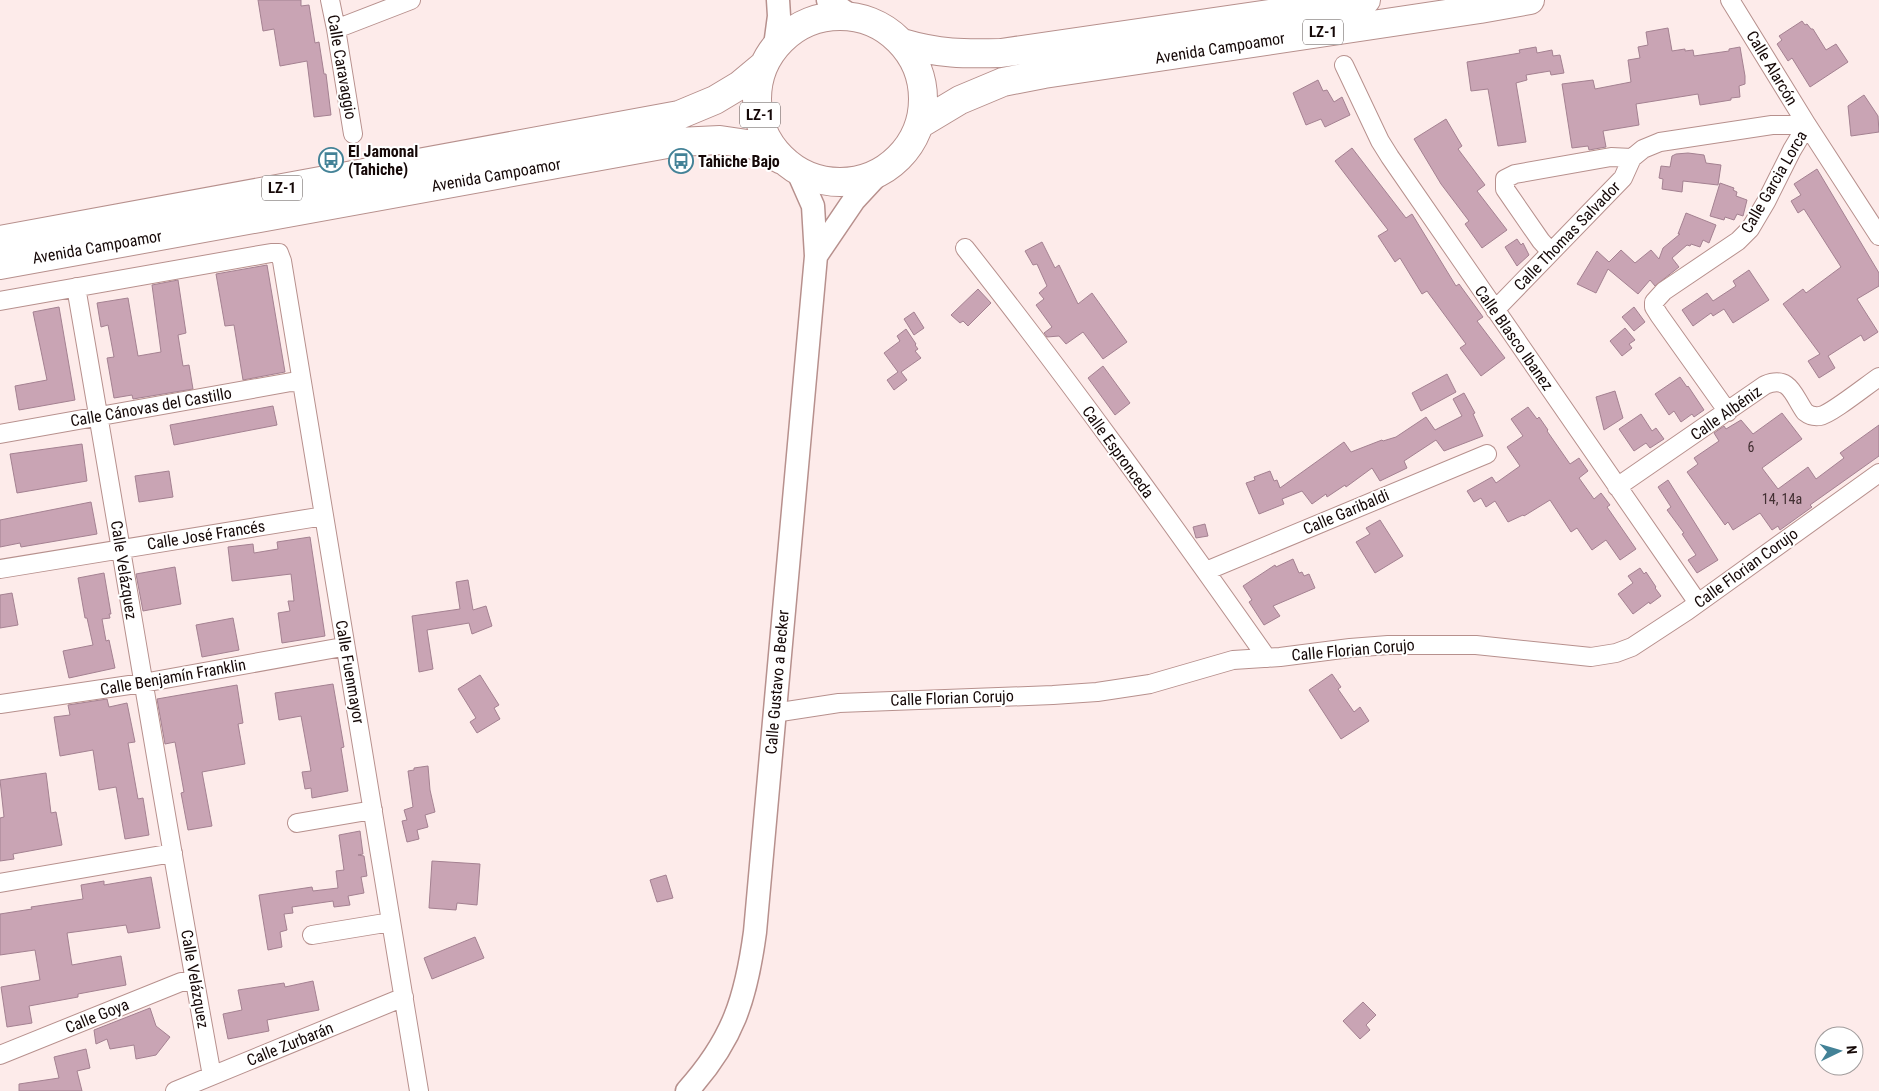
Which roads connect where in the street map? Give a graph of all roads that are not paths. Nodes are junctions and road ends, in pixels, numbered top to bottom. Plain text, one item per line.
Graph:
1 (330, 0) edge
2 (411, 0) edge
3 (778, 0) edge
4 (828, 0) edge
5 (1366, 0) edge
6 (1530, 0) edge
7 (1730, 0) edge
8 (852, 16) junction
9 (336, 29) junction
10 (902, 44) junction
11 (769, 56) junction
12 (1344, 65) dead end
13 (920, 124) junction
14 (1807, 125) junction
15 (353, 134) dead end
16 (1632, 158) junction
17 (790, 166) junction
18 (879, 174) junction
19 (271, 216) junction
20 (0, 227) edge
21 (58, 229) junction
22 (1879, 236) edge
23 (0, 240) edge
24 (965, 248) dead end
25 (1551, 252) junction
26 (816, 256) junction
27 (0, 265) edge
28 (0, 278) edge
29 (76, 287) junction
30 (0, 301) edge
31 (1495, 310) junction
32 (1879, 377) edge
33 (302, 383) junction
34 (1728, 412) junction
35 (98, 417) junction
36 (0, 434) edge
37 (1486, 454) dead end
38 (1879, 473) edge
39 (1618, 487) junction
40 (324, 516) junction
41 (121, 549) junction
42 (0, 569) edge
43 (1206, 571) junction
44 (1698, 603) junction
45 (346, 648) junction
46 (1267, 658) junction
47 (143, 683) junction
48 (0, 704) edge
49 (774, 712) junction
50 (373, 810) junction
51 (297, 823) dead end
52 (173, 853) junction
53 (0, 883) edge
54 (391, 922) junction
55 (312, 935) dead end
56 (195, 982) junction
57 (404, 997) junction
58 (0, 1055) edge
59 (212, 1076) junction
60 (175, 1091) edge
61 (419, 1091) edge
62 (687, 1091) edge

1 - 9 street, Calle Caravaggio
2 - 9 street
3 - 11 street
4 - 8 street
5 - 10 highway, Avenida Campoamor / LZ-1
6 - 13 highway, Avenida Campoamor / LZ-1
7 - 14 street, Calle Alarcón
8 - 10 highway, LZ-1
8 - 11 highway, LZ-1
9 - 15 street, Calle Caravaggio
10 - 13 highway, LZ-1
11 - 17 highway, LZ-1
11 - 21 highway, Avenida Campoamor / LZ-1
12 - 31 street, Calle Blasco Ibanez
13 - 18 highway, LZ-1
14 - 16 street
14 - 22 street, Calle Alarcón
14 - 34 street, Calle Garcia Lorca
16 - 25 street, Calle Thomas Salvador
16 - 25 street, Calle Thomas Salvador
17 - 18 highway, LZ-1
17 - 19 highway, Avenida Campoamor / LZ-1
17 - 26 street, Calle Gustavo a Becker
18 - 26 street, Calle Gustavo a Becker
19 - 27 highway, Avenida Campoamor / LZ-1
19 - 28 highway
20 - 21 highway
21 - 23 highway, Avenida Campoamor / LZ-1
24 - 43 street, Calle Espronceda
25 - 31 street, Calle Thomas Salvador
26 - 49 street, Calle Gustavo a Becker
29 - 30 street
29 - 33 street, Calle Fuenmayor
29 - 35 street, Calle Velázquez
31 - 39 street, Calle Blasco Ibanez
32 - 34 street, Calle Albéniz
33 - 35 street, Calle Cánovas del Castillo
33 - 40 street, Calle Fuenmayor
34 - 39 street, Calle Albéniz
35 - 36 street, Calle Cánovas del Castillo
35 - 41 street, Calle Velázquez
37 - 43 street, Calle Garibaldi
38 - 44 street, Calle Florian Corujo
39 - 44 street, Calle Blasco Ibanez
40 - 41 street, Calle José Francés
40 - 45 street, Calle Fuenmayor
41 - 42 street, Calle José Francés
41 - 47 street, Calle Velázquez
43 - 46 street, Calle Espronceda
44 - 46 street, Calle Florian Corujo
45 - 47 street, Calle Benjamín Franklin
45 - 50 street, Calle Fuenmayor
46 - 49 street, Calle Florian Corujo
47 - 48 street, Calle Benjamín Franklin
47 - 52 street, Calle Velázquez
49 - 62 street, Calle Gustavo a Becker
50 - 51 street
50 - 54 street, Calle Fuenmayor
52 - 53 street
52 - 56 street, Calle Velázquez
54 - 55 street
54 - 57 street, Calle Fuenmayor
56 - 58 street, Calle Goya
56 - 59 street, Calle Velázquez
57 - 59 street, Calle Zurbarán
57 - 61 street, Calle Fuenmayor
59 - 60 street, Calle Zurbarán

